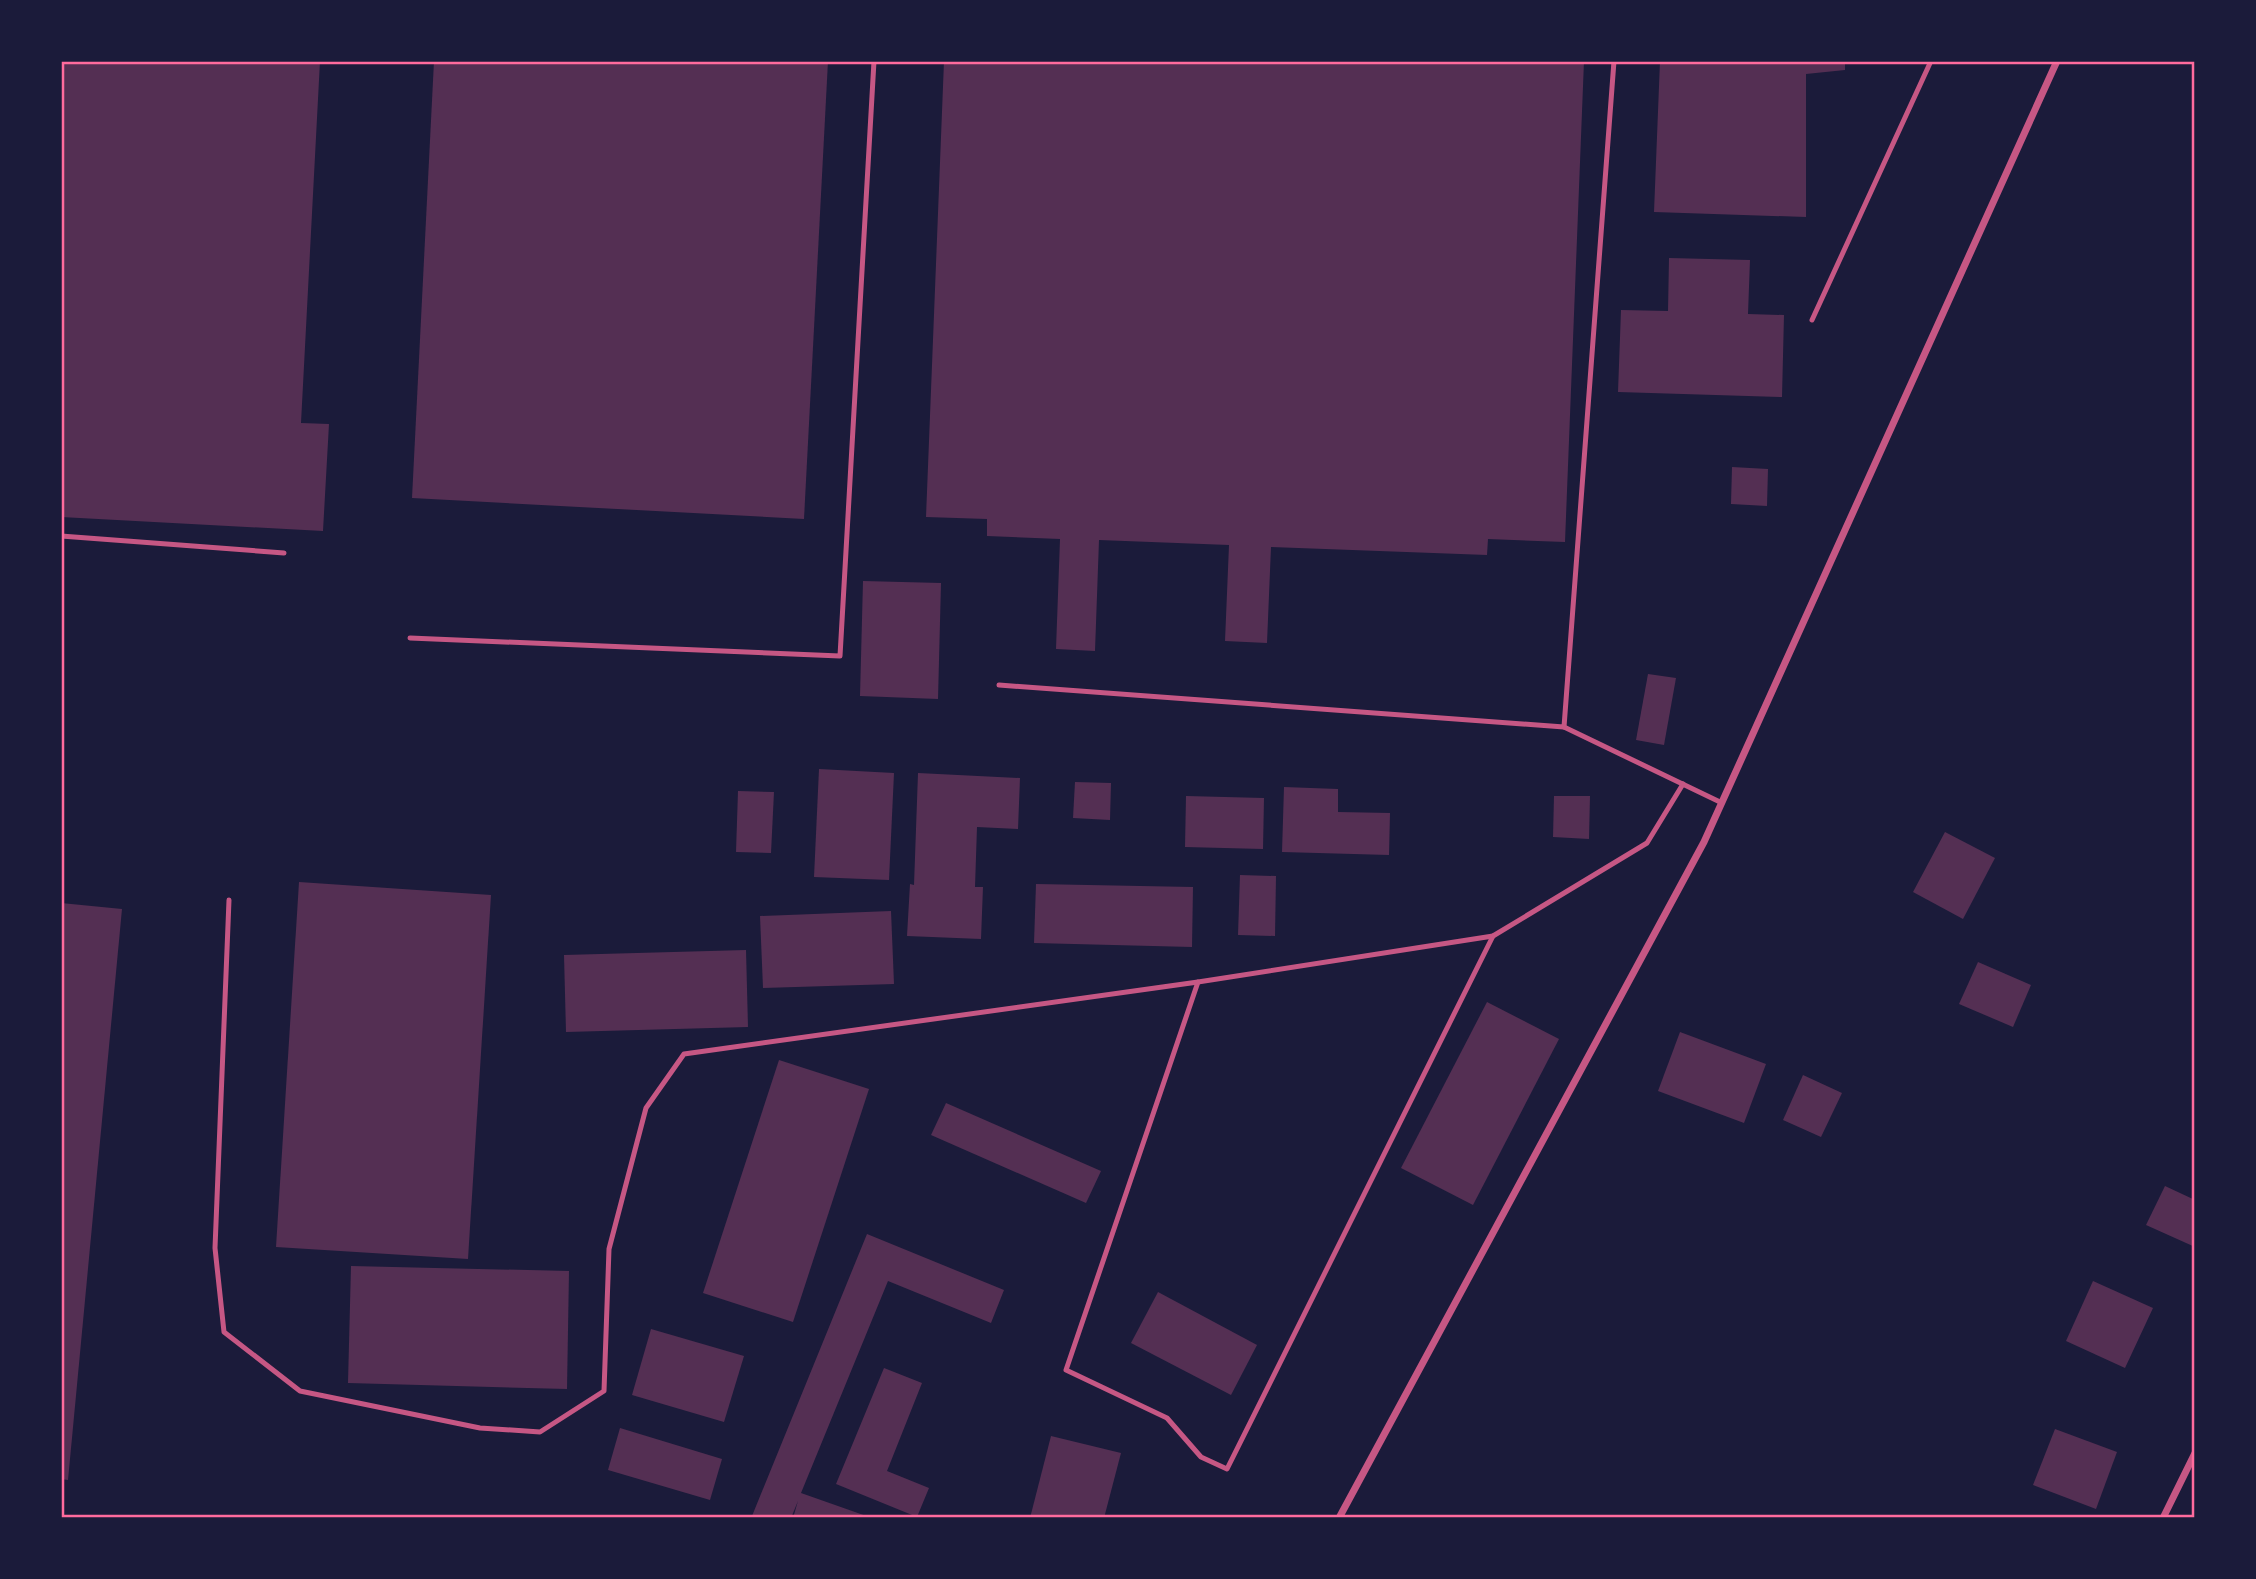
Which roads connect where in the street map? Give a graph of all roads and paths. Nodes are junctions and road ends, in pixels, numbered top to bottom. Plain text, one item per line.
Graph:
1 (874, 61) edge
2 (1614, 61) edge
3 (1931, 61) edge
4 (2057, 61) edge
5 (1812, 320) dead end
6 (61, 536) edge
7 (284, 553) dead end
8 (410, 638) dead end
9 (999, 685) dead end
10 (1564, 727) junction
11 (1683, 784) junction
12 (1720, 802) junction
13 (229, 900) dead end
14 (1493, 936) junction
15 (1198, 982) junction
16 (2195, 1453) edge
17 (1339, 1518) edge
18 (2163, 1518) edge

1 - 8 lane
2 - 10 lane
3 - 5 lane
4 - 12 street
6 - 7 lane
9 - 10 lane
10 - 11 lane
11 - 12 lane
11 - 14 lane
12 - 17 street
13 - 15 lane
14 - 15 lane
14 - 15 lane
16 - 18 street

